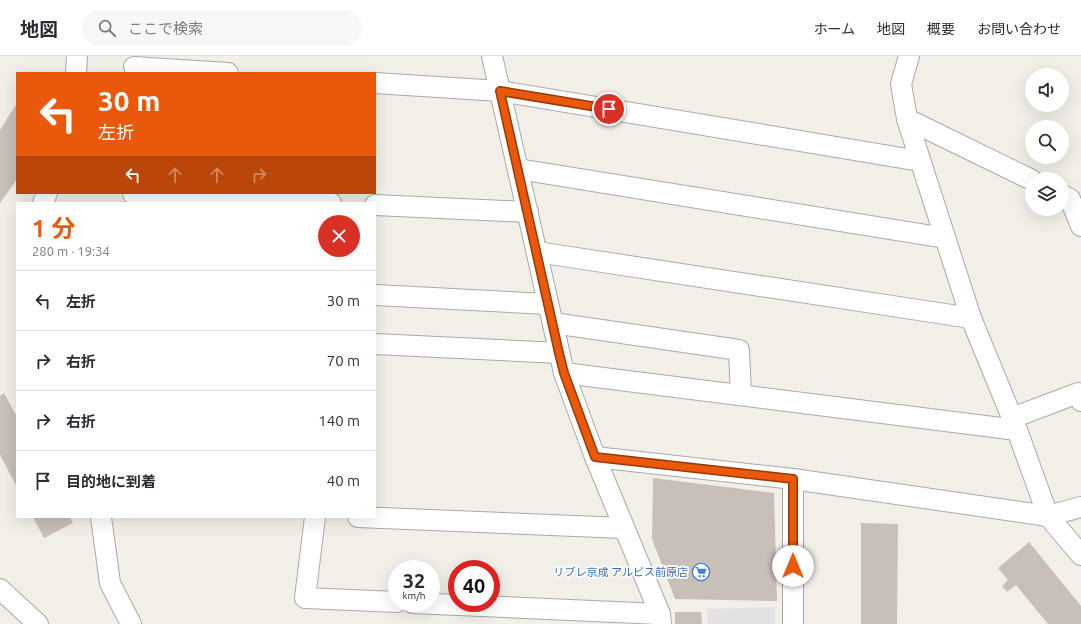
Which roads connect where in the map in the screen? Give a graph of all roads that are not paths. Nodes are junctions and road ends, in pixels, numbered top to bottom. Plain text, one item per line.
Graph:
1 (77, 56) edge
2 (492, 56) edge
3 (909, 56) edge
4 (134, 67) dead end
5 (76, 72) edge
6 (212, 72) edge
7 (376, 83) edge
8 (500, 91) junction
9 (907, 119) junction
10 (920, 161) junction
11 (518, 170) junction
12 (1025, 177) edge
13 (132, 194) dead end
14 (1075, 195) edge
15 (309, 202) edge
16 (376, 205) edge
17 (528, 212) junction
18 (1081, 226) edge
19 (945, 238) junction
20 (537, 252) junction
21 (376, 295) edge
22 (548, 304) junction
23 (971, 318) junction
24 (552, 323) junction
25 (376, 344) edge
26 (559, 353) junction
27 (564, 373) junction
28 (741, 395) junction
29 (1081, 401) edge
30 (1015, 424) junction
31 (595, 457) junction
32 (793, 479) junction
33 (1081, 507) edge
34 (1048, 516) junction
35 (101, 518) edge
36 (314, 518) edge
37 (376, 518) edge
38 (624, 528) junction
39 (1081, 554) edge
40 (2, 593) edge
41 (388, 602) edge
42 (440, 605) edge
43 (660, 619) edge
44 (38, 624) edge
45 (132, 624) edge
46 (793, 624) edge

1 - 5 street
2 - 8 street
3 - 9 street
4 - 6 street
7 - 8 street
8 - 10 street
8 - 11 street
9 - 10 street
9 - 12 street
10 - 19 street
11 - 17 street
11 - 19 street
13 - 15 street
14 - 18 street
16 - 17 street
17 - 20 street
19 - 23 street
20 - 22 street
20 - 23 street
21 - 22 street
22 - 24 street
23 - 30 street
24 - 26 street
24 - 28 street
25 - 26 street
26 - 27 street
27 - 28 street
27 - 31 street
28 - 30 street
29 - 30 street
30 - 34 street
31 - 32 street
31 - 38 street
32 - 34 street
32 - 46 street
33 - 34 street
34 - 39 street
35 - 45 street
36 - 41 street
37 - 38 street
38 - 43 street
40 - 44 street
42 - 43 street

